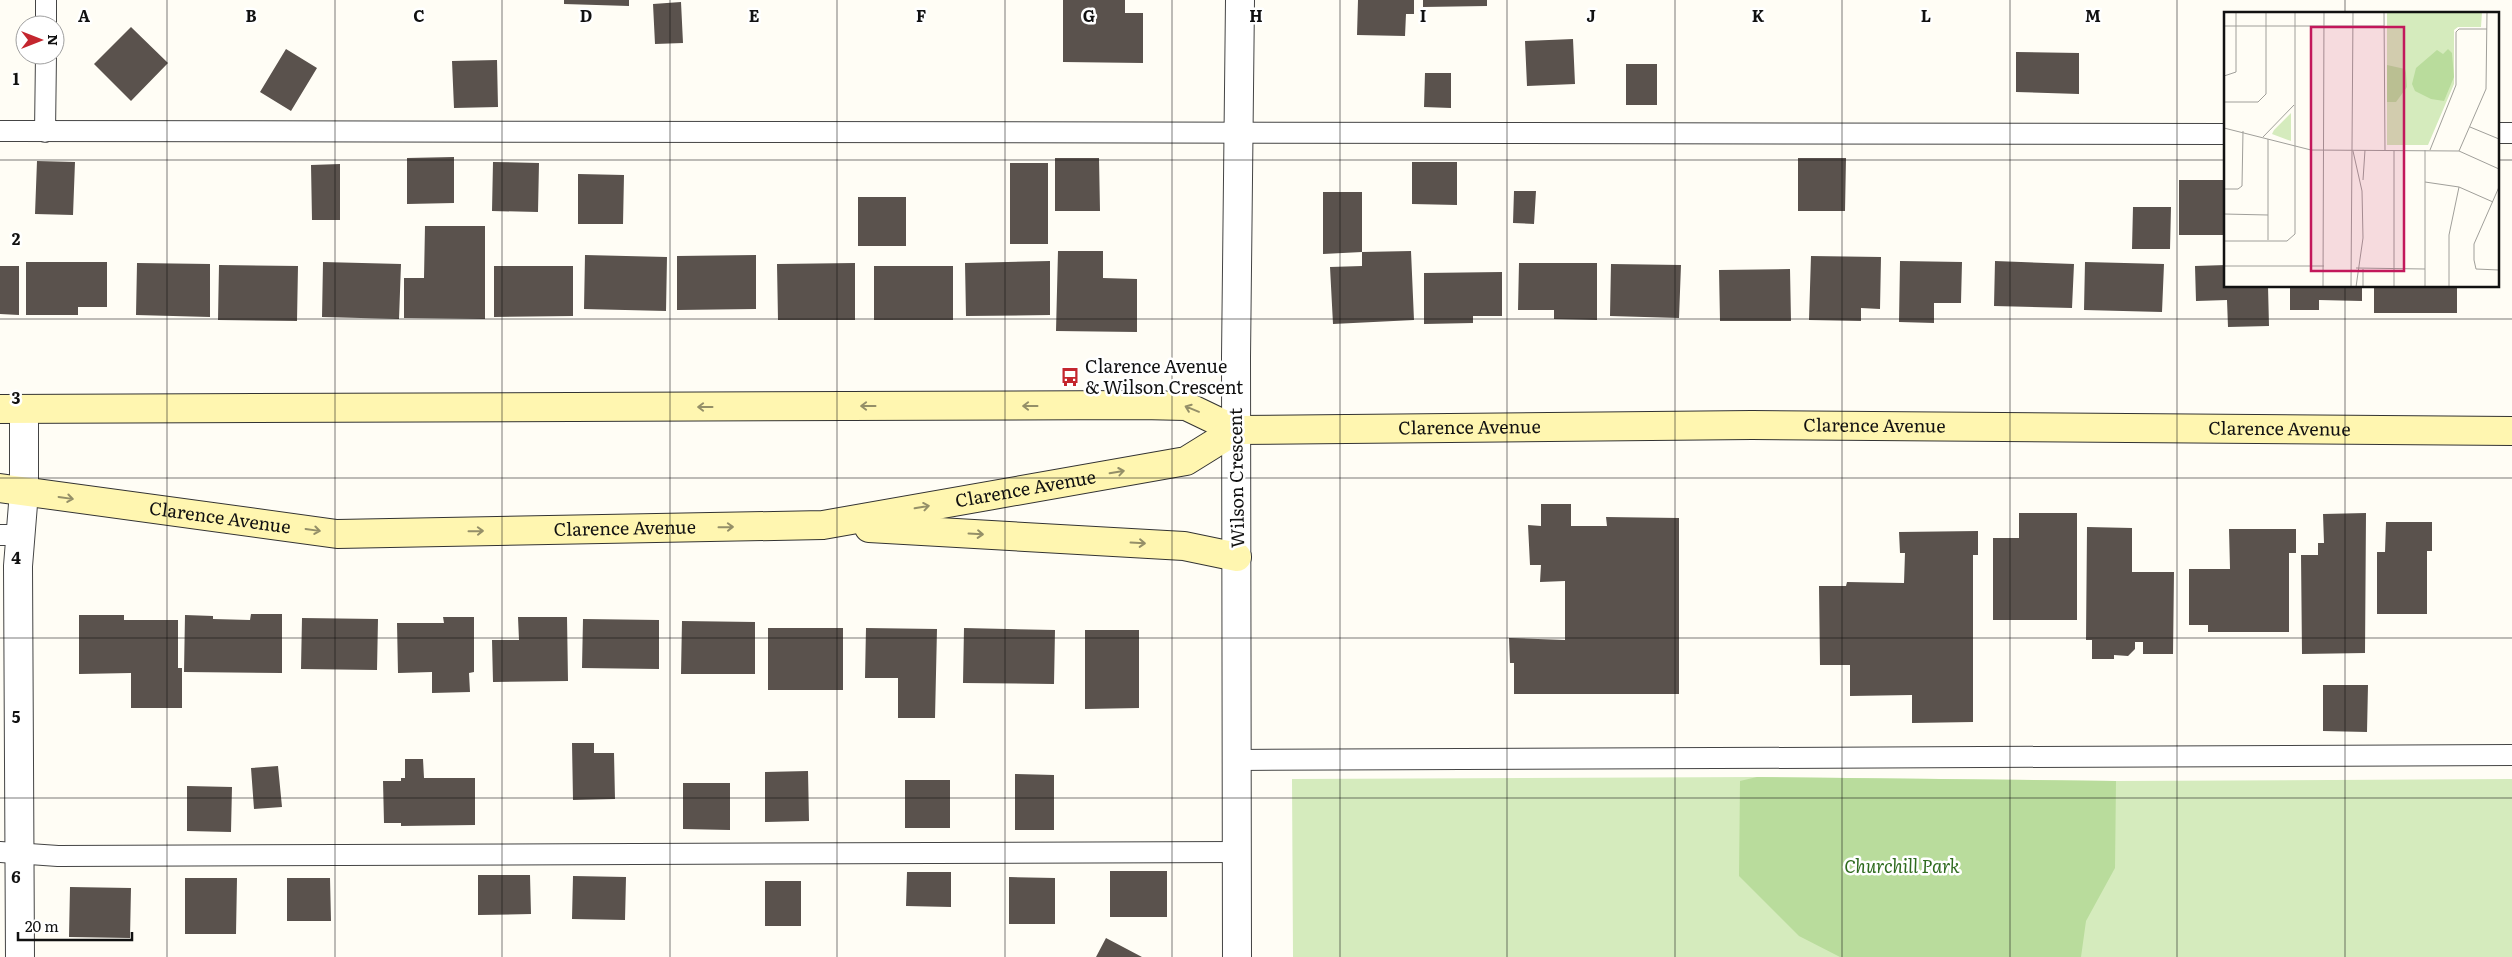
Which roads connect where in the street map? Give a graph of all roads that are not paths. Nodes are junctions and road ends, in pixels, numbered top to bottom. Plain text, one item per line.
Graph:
1 (46, 0) edge
2 (1240, 0) edge
3 (46, 15) edge
4 (46, 65) edge
5 (0, 132) edge
6 (45, 132) junction
7 (1239, 134) junction
8 (2224, 134) edge
9 (12, 409) edge
10 (1236, 430) junction
11 (2512, 431) edge
12 (12, 490) edge
13 (822, 526) junction
14 (10, 535) edge
15 (1238, 557) junction
16 (2512, 755) edge
17 (1237, 760) junction
18 (1237, 852) junction
19 (10, 853) edge
20 (20, 957) edge
21 (1237, 957) edge

1 - 3 lane
2 - 7 street, Wilson Crescent
4 - 6 lane
5 - 6 lane
6 - 7 lane
7 - 8 lane
7 - 10 street, Wilson Crescent
10 -> 9 main road, Clarence Avenue
9 - 12 street
10 - 11 main road, Clarence Avenue
13 -> 10 main road, Clarence Avenue
10 - 15 street, Wilson Crescent
12 -> 13 main road, Clarence Avenue
12 - 14 street
13 -> 15 main road
14 - 19 street
15 - 17 street, Wilson Crescent
16 - 17 lane
17 - 18 street, Wilson Crescent
18 - 19 lane
18 - 21 street, Wilson Crescent
19 - 20 street

